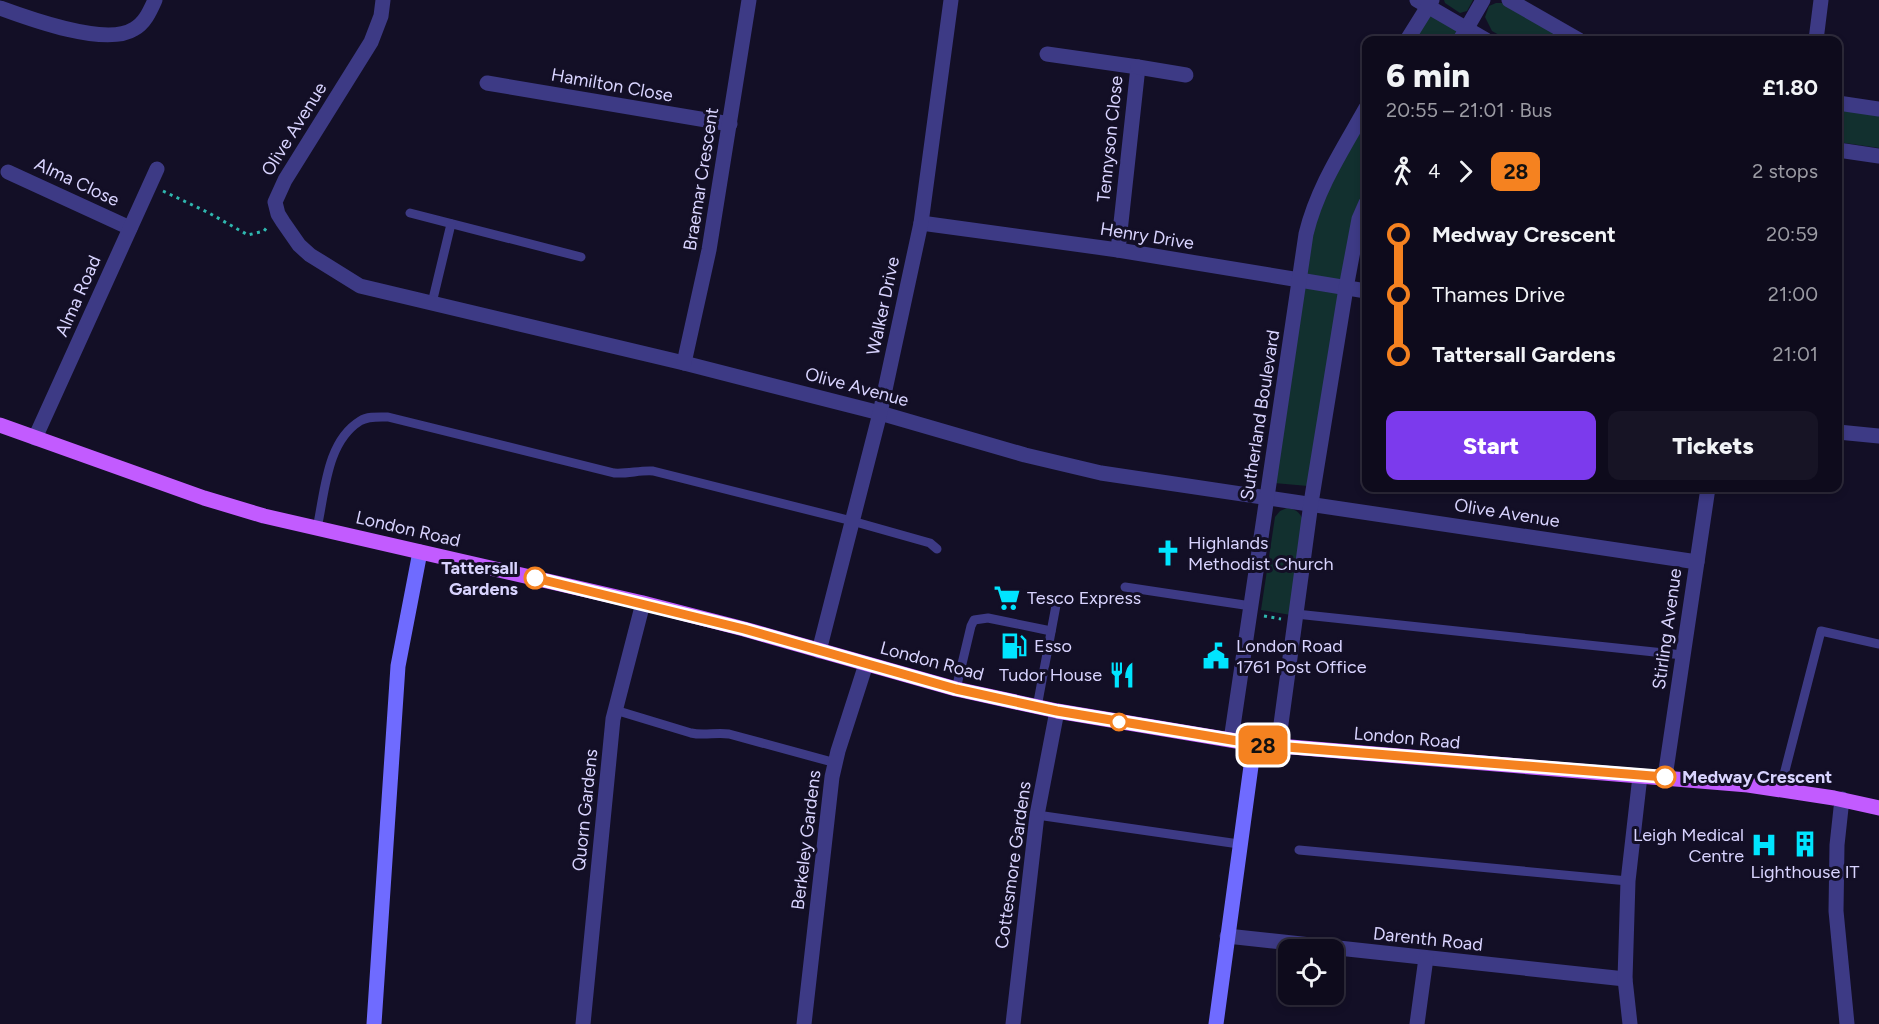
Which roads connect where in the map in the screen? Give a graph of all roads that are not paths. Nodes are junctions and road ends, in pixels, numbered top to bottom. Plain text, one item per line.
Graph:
1 (155, 0) edge
2 (383, 0) edge
3 (749, 0) edge
4 (951, 0) edge
5 (1484, 0) edge
6 (1509, 0) edge
7 (1821, 0) edge
8 (1425, 2) edge
9 (0, 8) edge
10 (1463, 35) edge
11 (1409, 36) edge
12 (1572, 36) edge
13 (1816, 36) edge
14 (1047, 54) dead end
15 (1138, 67) junction
16 (1186, 75) dead end
17 (487, 83) dead end
18 (1842, 104) edge
19 (1879, 109) edge
20 (1362, 115) edge
21 (730, 124) junction
22 (1842, 151) edge
23 (1879, 156) edge
24 (157, 170) dead end
25 (8, 172) dead end
26 (1362, 212) edge
27 (410, 213) dead end
28 (921, 223) junction
29 (451, 224) junction
30 (130, 228) junction
31 (1118, 250) junction
32 (581, 257) dead end
33 (1300, 281) junction
34 (1346, 288) junction
35 (1362, 290) edge
36 (432, 303) junction
37 (684, 363) junction
38 (880, 412) junction
39 (0, 425) edge
40 (1842, 432) edge
41 (1879, 436) edge
42 (35, 438) junction
43 (1707, 492) edge
44 (1267, 498) junction
45 (1311, 503) junction
46 (852, 521) junction
47 (317, 528) junction
48 (937, 549) dead end
49 (420, 552) junction
50 (1697, 562) junction
51 (1125, 587) dead end
52 (1057, 600) dead end
53 (643, 603) junction
54 (1250, 610) junction
55 (1296, 618) junction
56 (1052, 631) junction
57 (1879, 644) edge
58 (819, 651) junction
59 (1683, 655) junction
60 (866, 664) junction
61 (956, 689) junction
62 (1037, 707) junction
63 (615, 710) junction
64 (1057, 711) junction
65 (1231, 740) junction
66 (1254, 744) junction
67 (1278, 746) junction
68 (836, 763) junction
69 (1640, 776) junction
70 (1665, 777) junction
71 (1780, 790) junction
72 (1842, 799) junction
73 (1879, 807) edge
74 (1037, 815) junction
75 (1239, 844) junction
76 (1299, 850) dead end
77 (1628, 881) junction
78 (1227, 936) junction
79 (1426, 958) junction
80 (1625, 978) junction
81 (374, 1024) edge
82 (583, 1024) edge
83 (804, 1024) edge
84 (1013, 1024) edge
85 (1216, 1024) edge
86 (1417, 1024) edge
87 (1630, 1024) edge
88 (1847, 1024) edge

1 - 9 street
2 - 36 street, Olive Avenue
3 - 21 street, Braemar Crescent
4 - 28 street, Walker Drive
5 - 10 street
6 - 12 street
7 - 13 street
8 - 10 street
8 - 11 street
14 - 15 street, Tennyson Close
15 - 16 street, Tennyson Close
15 - 31 street, Tennyson Close
17 - 21 street, Hamilton Close
18 - 19 street
20 - 33 street, Sutherland Boulevard
21 - 37 street, Braemar Crescent
22 - 23 street
24 - 30 street, Alma Road
25 - 30 street, Alma Close
26 - 34 street
27 - 29 lane
28 - 31 street, Henry Drive
28 - 38 street, Walker Drive
29 - 32 lane
29 - 36 lane
30 - 42 street, Alma Road
31 - 33 street, Henry Drive
33 - 34 street, Henry Drive
33 - 44 street, Sutherland Boulevard
34 - 35 street, Henry Drive
34 - 45 street
36 - 37 street, Olive Avenue
37 - 38 street, Olive Avenue
38 - 44 street, Olive Avenue
38 - 46 street, Walker Drive
39 - 42 main road, London Road
40 - 41 street
42 - 47 main road, London Road
43 - 50 street, Stirling Avenue
44 - 45 street, Olive Avenue
44 - 54 street, Sutherland Boulevard
45 - 50 street, Olive Avenue
45 - 55 street
46 - 47 lane
46 - 48 lane
46 - 58 street, Walker Drive
47 - 49 main road, London Road
49 - 53 main road, London Road
49 - 81 street
50 - 59 street, Stirling Avenue
51 - 54 lane
52 - 56 lane
53 - 58 main road, London Road
53 - 63 street, Quorn Gardens
54 - 65 street, Sutherland Boulevard
55 - 59 lane
55 - 67 street
56 - 61 lane
56 - 62 lane
57 - 71 lane
58 - 60 main road, London Road
59 - 70 street, Stirling Avenue
60 - 61 main road, London Road
60 - 68 street, Berkeley Gardens
61 - 62 main road, London Road
62 - 64 main road, London Road
63 - 68 lane
63 - 82 street, Quorn Gardens
64 - 65 main road, London Road
64 - 74 street, Cottesmore Gardens
65 - 66 main road, London Road
66 - 67 main road, London Road
66 - 75 street
67 - 69 main road, London Road
68 - 83 street, Berkeley Gardens
69 - 70 main road, London Road
69 - 77 street
70 - 71 main road, London Road
71 - 72 main road, London Road
72 - 73 main road, London Road
72 - 88 street
74 - 75 lane
74 - 84 street, Cottesmore Gardens
75 - 78 street
76 - 77 lane
77 - 80 street
78 - 79 street, Darenth Road
78 - 85 street
79 - 80 street, Darenth Road
79 - 86 street
80 - 87 street

